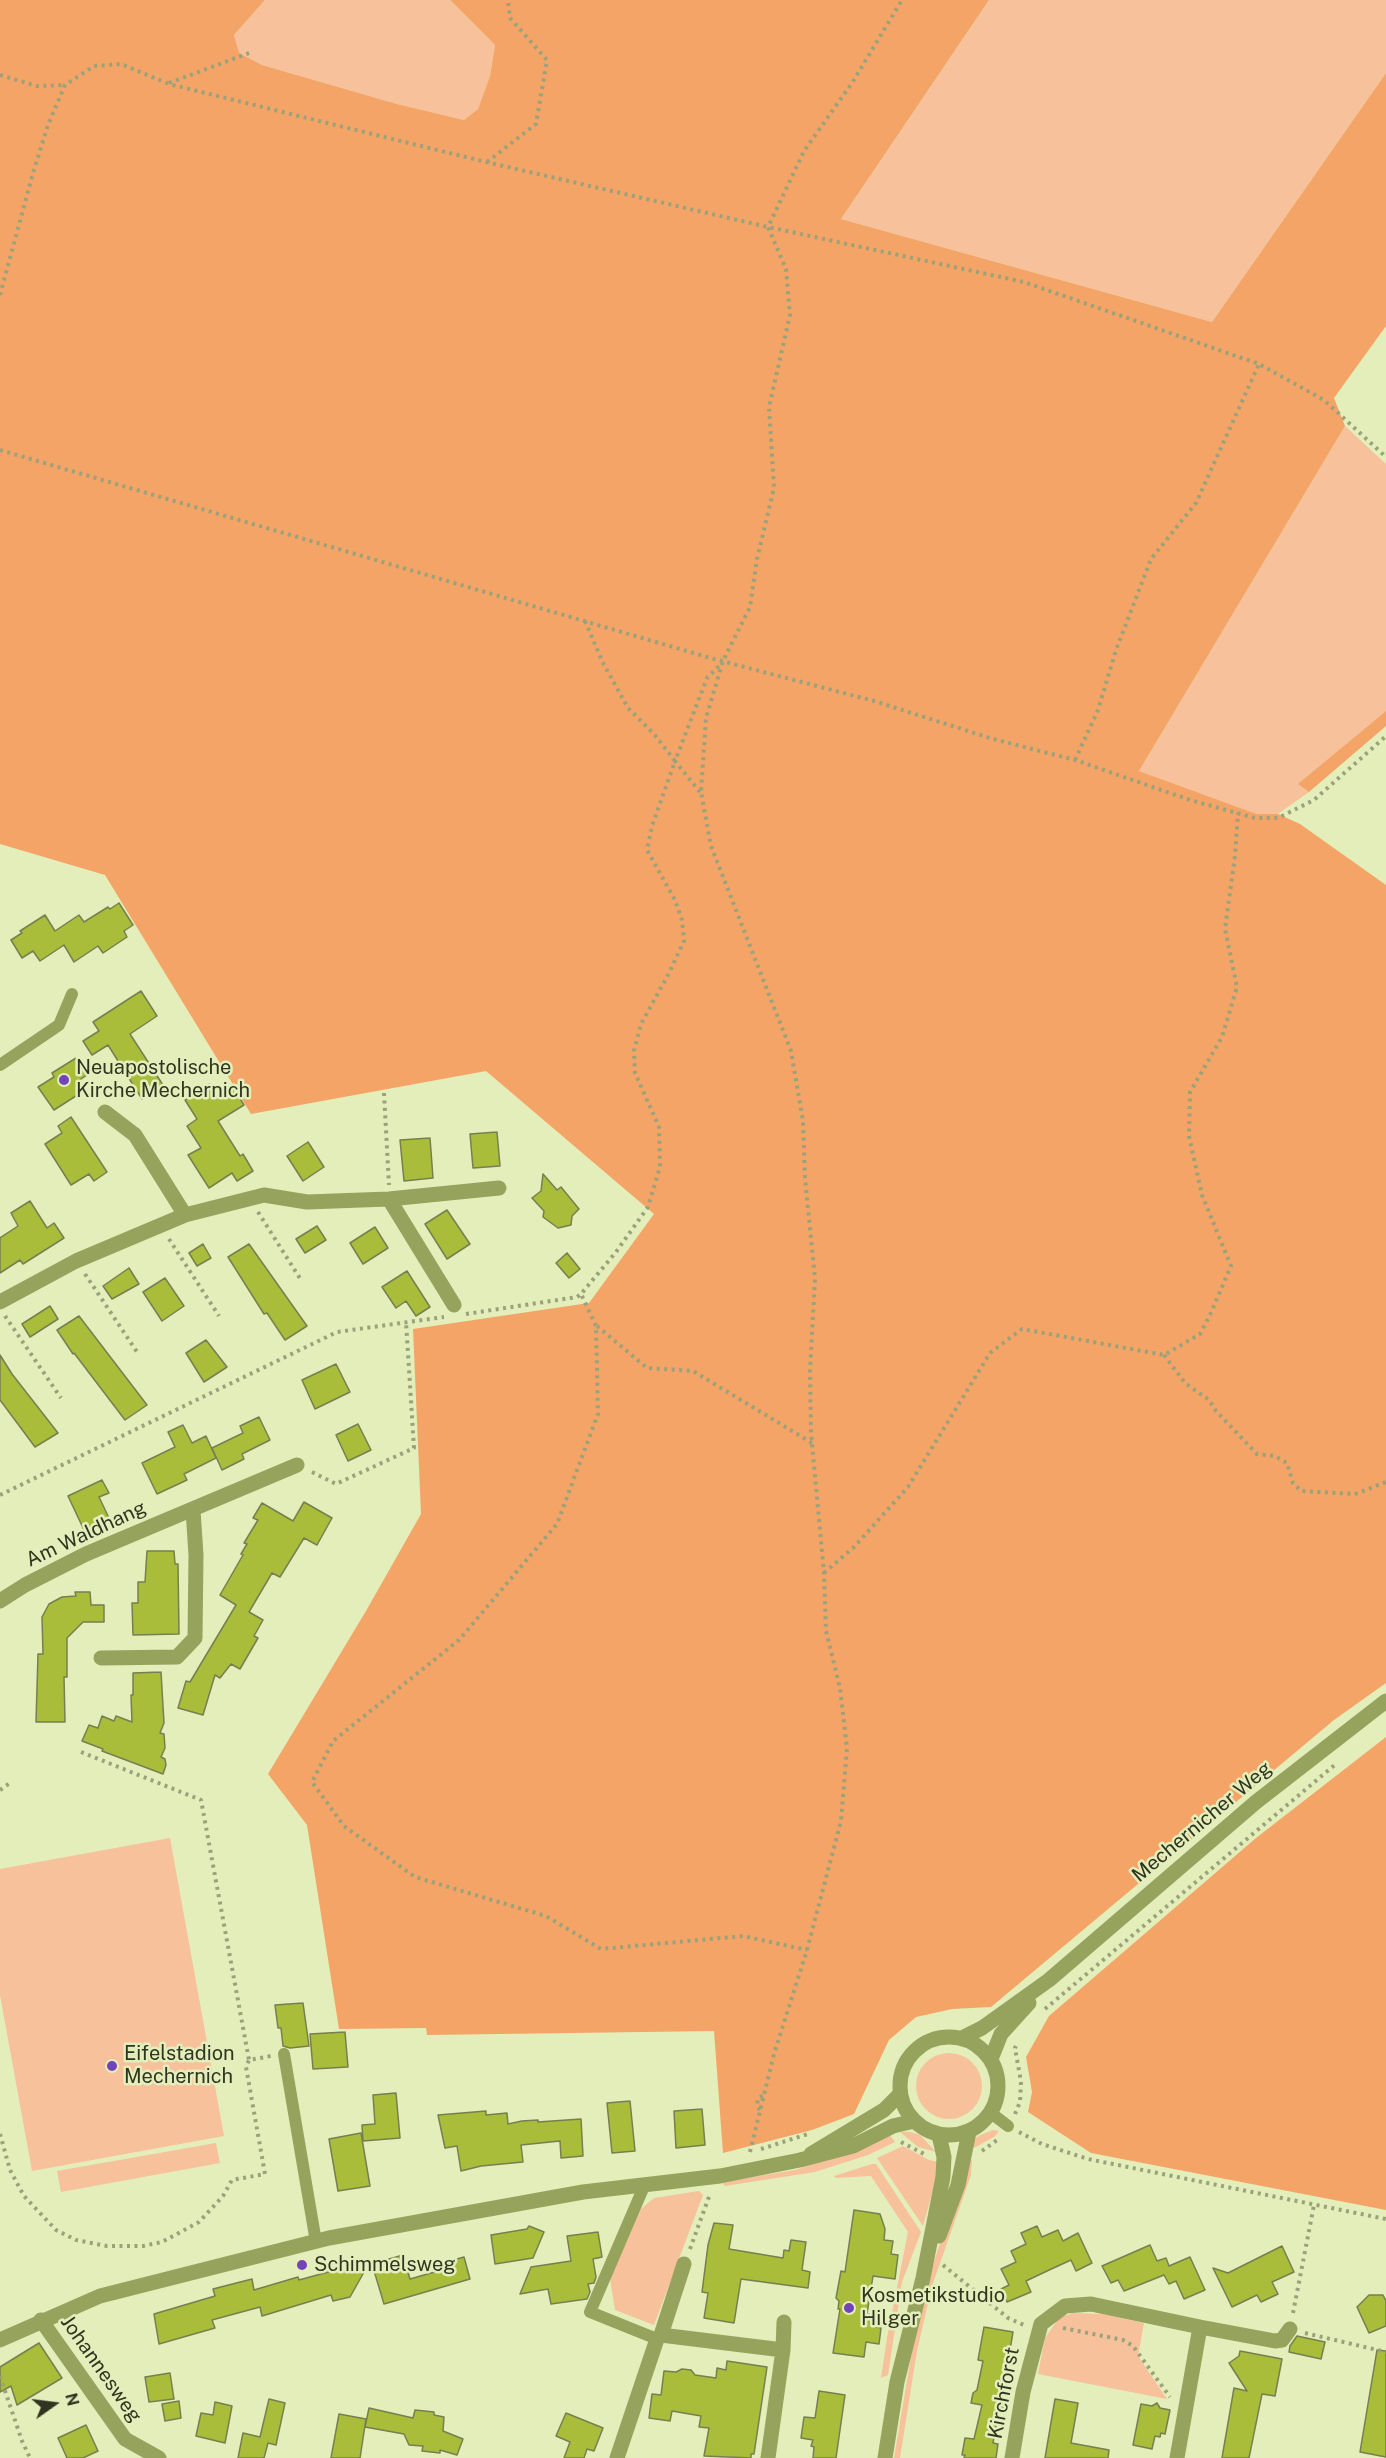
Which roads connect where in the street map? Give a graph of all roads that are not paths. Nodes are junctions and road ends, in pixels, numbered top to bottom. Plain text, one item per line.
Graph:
1 (72, 994) dead end
2 (0, 1065) edge
3 (105, 1112) dead end
4 (499, 1188) dead end
5 (389, 1199) junction
6 (185, 1215) junction
7 (0, 1302) edge
8 (454, 1312) road end
9 (297, 1465) road end
10 (193, 1510) junction
11 (0, 1601) edge
12 (101, 1658) dead end
13 (1386, 1701) edge
14 (1049, 1980) junction
15 (962, 2038) junction
16 (281, 2055) road end
17 (991, 2059) junction
18 (900, 2094) junction
19 (991, 2113) junction
20 (914, 2121) junction
21 (1005, 2131) road end
22 (969, 2132) junction
23 (939, 2135) junction
24 (800, 2160) junction
25 (645, 2184) junction
26 (316, 2242) junction
27 (684, 2264) road end
28 (923, 2278) junction
29 (41, 2320) junction
30 (784, 2322) dead end
31 (1200, 2327) junction
32 (1290, 2329) road end
33 (659, 2337) junction
34 (0, 2338) edge
35 (783, 2350) junction
36 (159, 2458) edge
37 (617, 2458) edge
38 (768, 2458) edge
39 (885, 2458) edge
40 (1012, 2458) edge
41 (1177, 2458) edge

1 - 2 lane
3 - 6 street
4 - 5 street
5 - 6 street
5 - 8 street
6 - 7 street
9 - 10 street, Am Waldhang
10 - 11 street, Am Waldhang
10 - 12 street
13 - 14 street, Mechernicher Weg
14 - 15 street, Mechernicher Weg
14 - 17 street, Mechernicher Weg
15 - 17 street
15 - 18 street
16 - 26 lane
17 - 19 street
18 - 20 street
18 - 24 street
19 - 21 lane
19 - 22 street
20 - 23 street
20 - 24 street
22 - 23 street
22 - 28 street
23 - 28 street
24 - 25 street
25 - 26 street
25 - 33 lane
26 - 29 street
27 - 33 street
28 - 39 street
29 - 34 street
29 - 36 street, Johannesweg
30 - 35 street
31 - 32 street
31 - 40 street, Kirchforst
31 - 41 street
33 - 35 street
33 - 37 street
35 - 38 street

